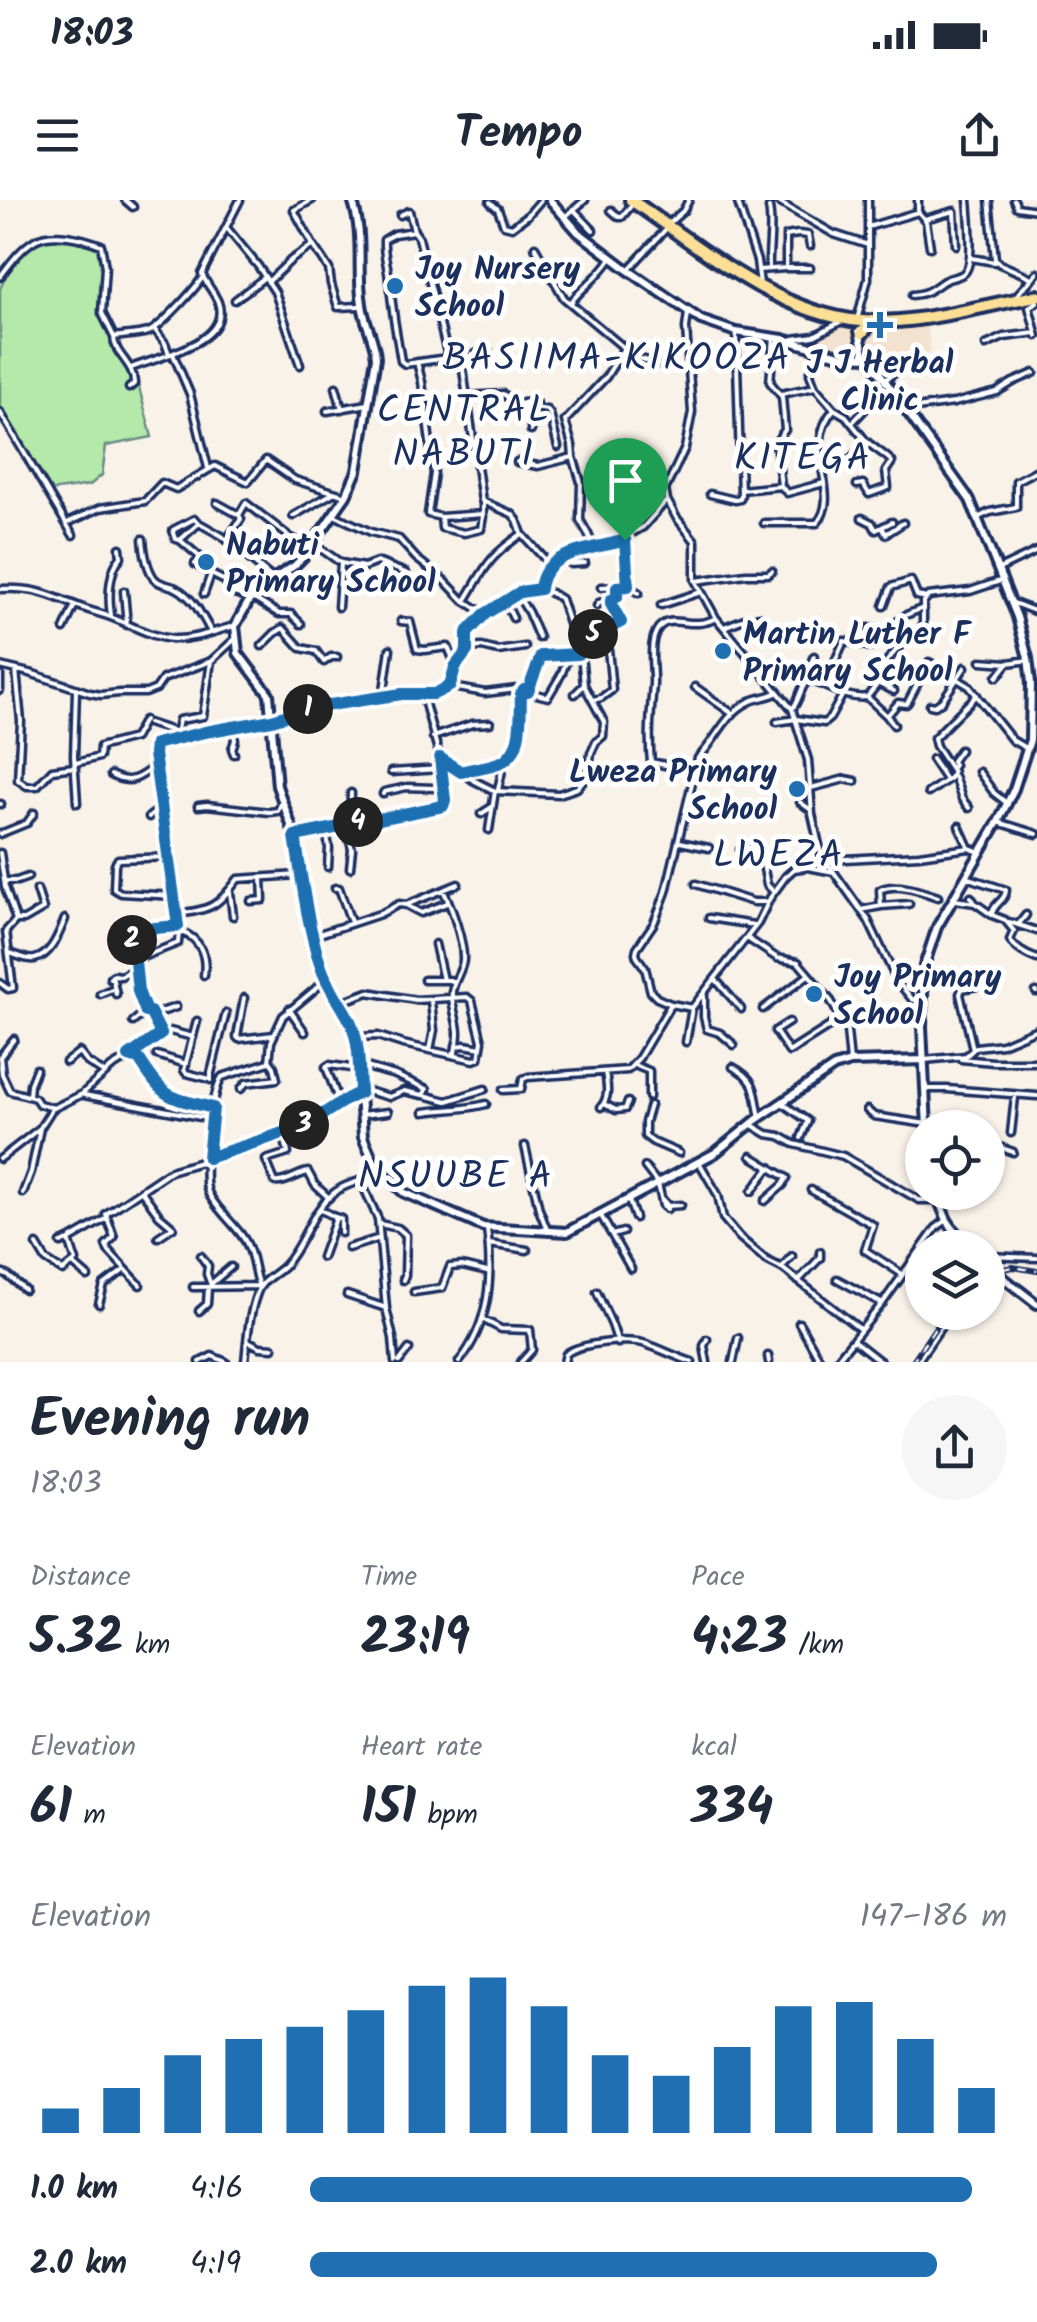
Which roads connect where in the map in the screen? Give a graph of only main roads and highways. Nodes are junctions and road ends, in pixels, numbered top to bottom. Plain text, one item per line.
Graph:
1 (633, 201) edge
2 (1037, 299) edge

1 - 2 highway

